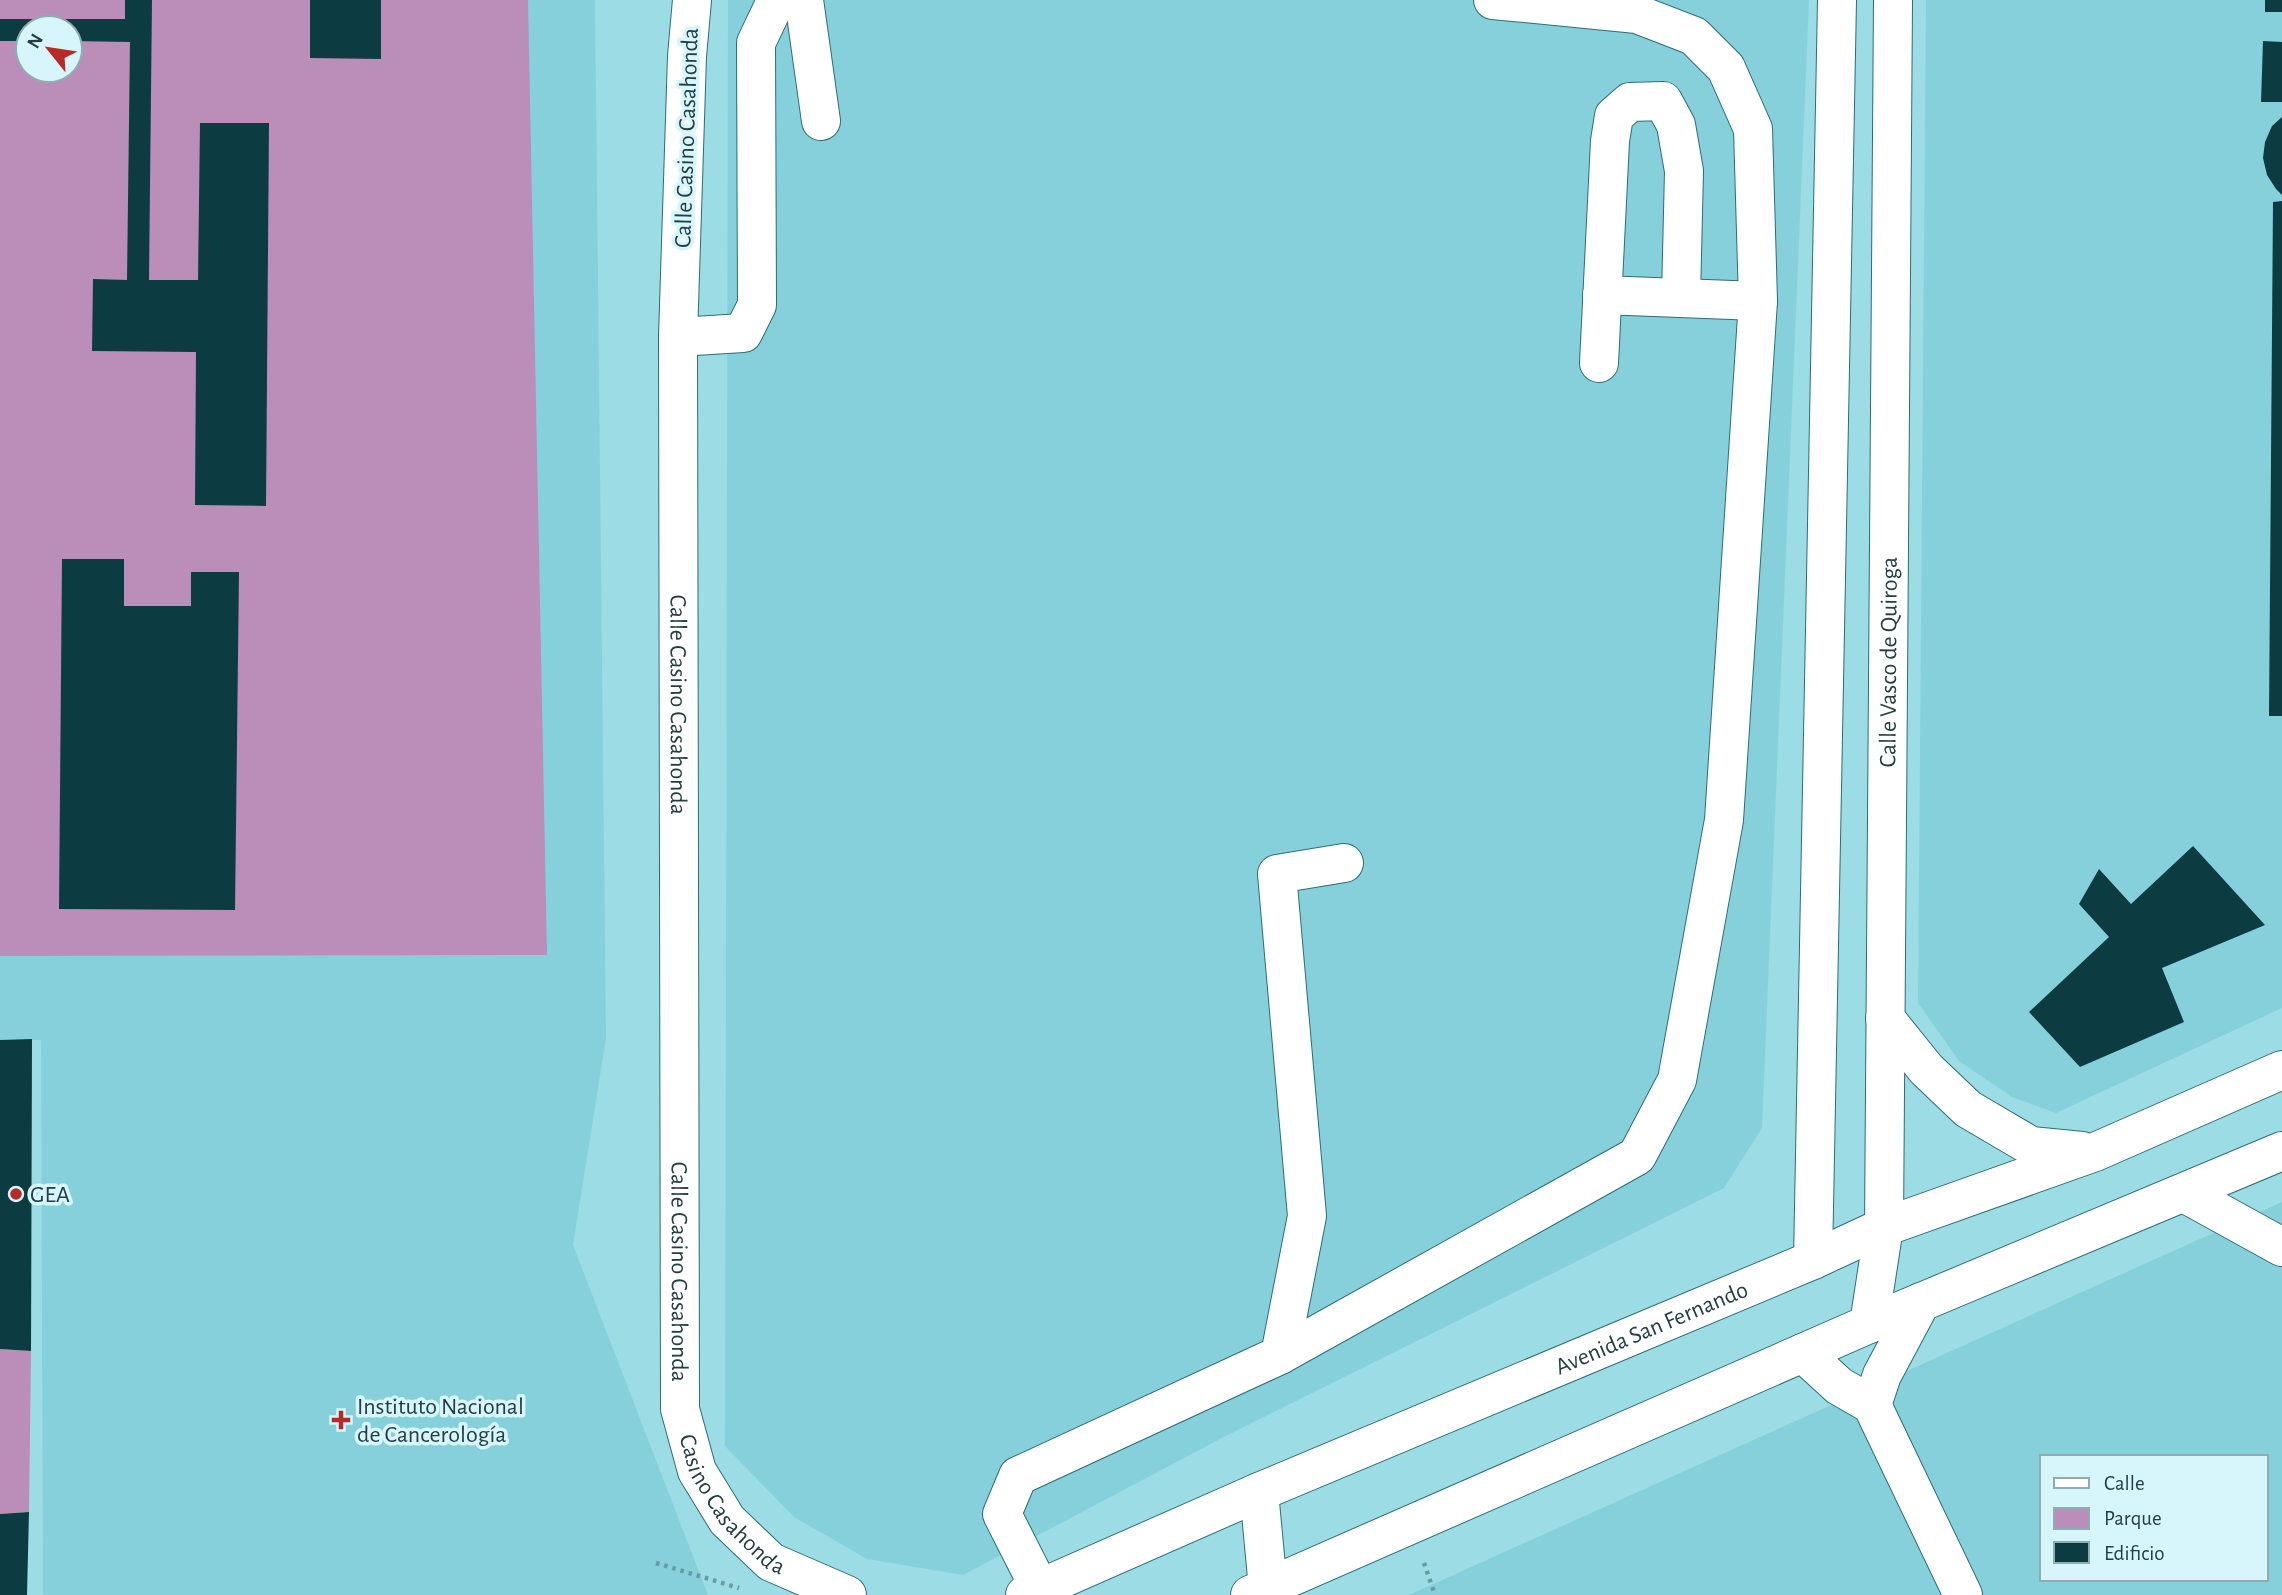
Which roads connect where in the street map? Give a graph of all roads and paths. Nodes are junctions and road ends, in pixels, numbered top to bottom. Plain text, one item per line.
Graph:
1 (692, 0) edge
2 (785, 0) edge
3 (804, 0) edge
4 (1493, 0) edge
5 (1837, 0) edge
6 (1893, 0) edge
7 (821, 121) dead end
8 (1602, 295) junction
9 (1681, 297) junction
10 (1758, 301) junction
11 (678, 337) junction
12 (1599, 363) dead end
13 (1344, 863) dead end
14 (1885, 1018) junction
15 (2282, 1070) edge
16 (2282, 1151) edge
17 (2095, 1152) junction
18 (2184, 1193) junction
19 (1884, 1227) junction
20 (2282, 1247) edge
21 (1813, 1260) junction
22 (1921, 1302) junction
23 (1869, 1324) junction
24 (1803, 1353) junction
25 (1280, 1355) junction
26 (1872, 1405) junction
27 (680, 1409) joint
28 (1259, 1492) junction
29 (656, 1563) dead end
30 (752, 1591) dead end
31 (1032, 1591) edge
32 (1259, 1591) edge
33 (847, 1595) edge
34 (1963, 1595) edge

1 - 11 street, Calle Casino Casahonda
2 - 11 street
3 - 7 street
4 - 10 street
5 - 21 street
6 - 14 street, Calle Vasco de Quiroga
8 - 9 street
8 - 9 street
8 - 12 street
9 - 10 street
10 - 25 street
11 - 27 street, Calle Casino Casahonda
13 - 25 street
14 - 17 street
14 - 19 street, Calle Vasco de Quiroga
15 - 17 street, Avenida San Fernando
16 - 18 street
17 - 19 street, Avenida San Fernando
18 - 20 street
18 - 22 street
19 - 21 street, Avenida San Fernando
19 - 23 street, Calle Vasco de Quiroga
21 - 28 street, Avenida San Fernando
22 - 23 street
22 - 26 street
23 - 24 street
24 - 26 street
24 - 32 street
25 - 31 street
26 - 34 street
27 - 33 street, Casino Casahonda
28 - 31 street, Avenida San Fernando
28 - 32 street
29 - 30 path

